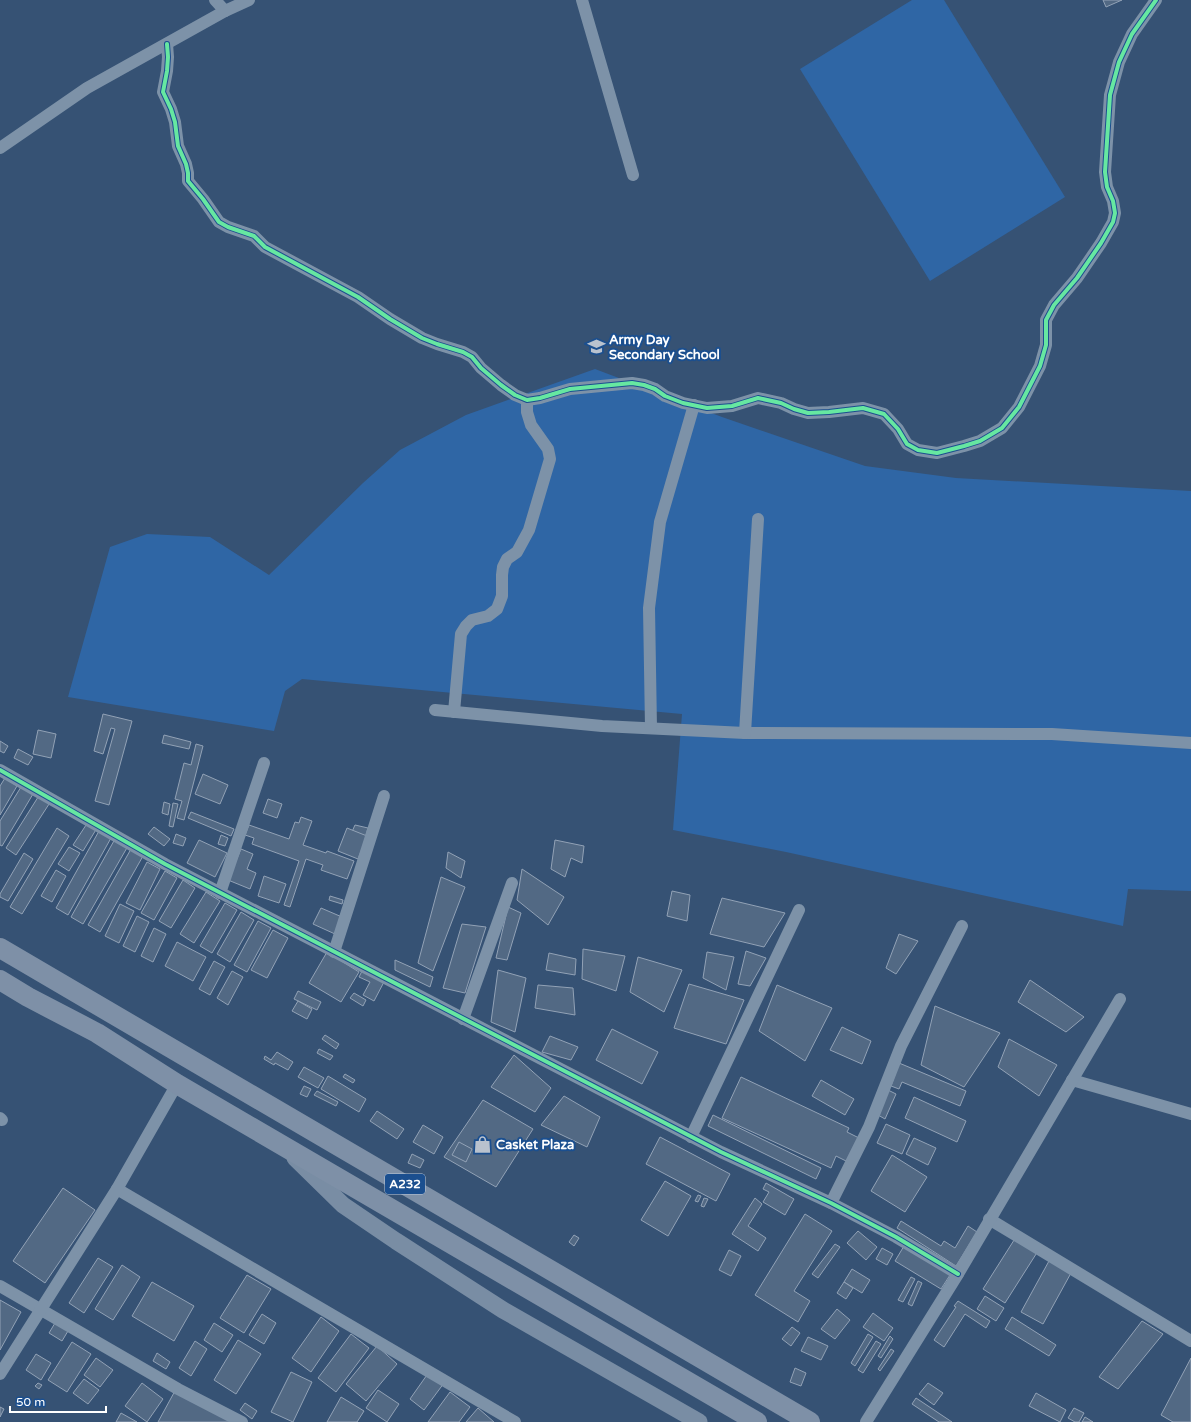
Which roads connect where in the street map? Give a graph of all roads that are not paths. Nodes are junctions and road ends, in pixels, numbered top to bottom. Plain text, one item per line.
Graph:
1 (215, 0) edge
2 (249, 0) edge
3 (582, 0) edge
4 (1156, 0) edge
5 (225, 11) junction
6 (167, 44) junction
7 (0, 148) edge
8 (633, 175) dead end
9 (527, 400) junction
10 (694, 405) junction
11 (758, 519) dead end
12 (435, 710) dead end
13 (454, 712) junction
14 (651, 728) junction
15 (745, 733) junction
16 (1191, 743) edge
17 (264, 763) dead end
18 (0, 770) edge
19 (384, 796) dead end
20 (512, 883) dead end
21 (220, 893) junction
22 (799, 910) dead end
23 (962, 926) dead end
24 (0, 948) edge
25 (334, 952) junction
26 (0, 980) edge
27 (1120, 999) dead end
28 (463, 1019) junction
29 (1072, 1080) junction
30 (177, 1084) junction
31 (1191, 1114) edge
32 (691, 1137) junction
33 (282, 1145) junction
34 (116, 1189) junction
35 (830, 1203) junction
36 (989, 1219) junction
37 (958, 1274) junction
38 (0, 1286) edge
39 (41, 1310) junction
40 (1191, 1341) edge
41 (0, 1374) edge
42 (689, 1420) edge
43 (242, 1422) edge
44 (515, 1422) edge
45 (757, 1422) edge
46 (810, 1422) edge
47 (866, 1422) edge

1 - 5 street
2 - 5 street
3 - 8 street
4 - 10 street
5 - 6 street
6 - 7 street
6 - 9 street
9 - 10 street
9 - 13 street
10 - 14 street
11 - 15 street
12 - 13 street
13 - 14 street
14 - 15 street
15 - 16 street
17 - 21 street
18 - 21 street
19 - 25 street
20 - 28 street
21 - 25 street
22 - 32 street
23 - 35 street
24 - 46 highway, A232
25 - 28 street
26 - 30 highway, A232
27 - 29 street
28 - 32 street
29 - 31 street
29 - 36 street
30 - 33 highway, A232
30 - 34 street
32 - 35 street
33 - 42 main road
33 - 45 highway, A232
34 - 39 street
34 - 44 street
35 - 37 street
36 - 37 street
36 - 40 street
37 - 47 street
38 - 39 street
39 - 41 street
39 - 43 street

